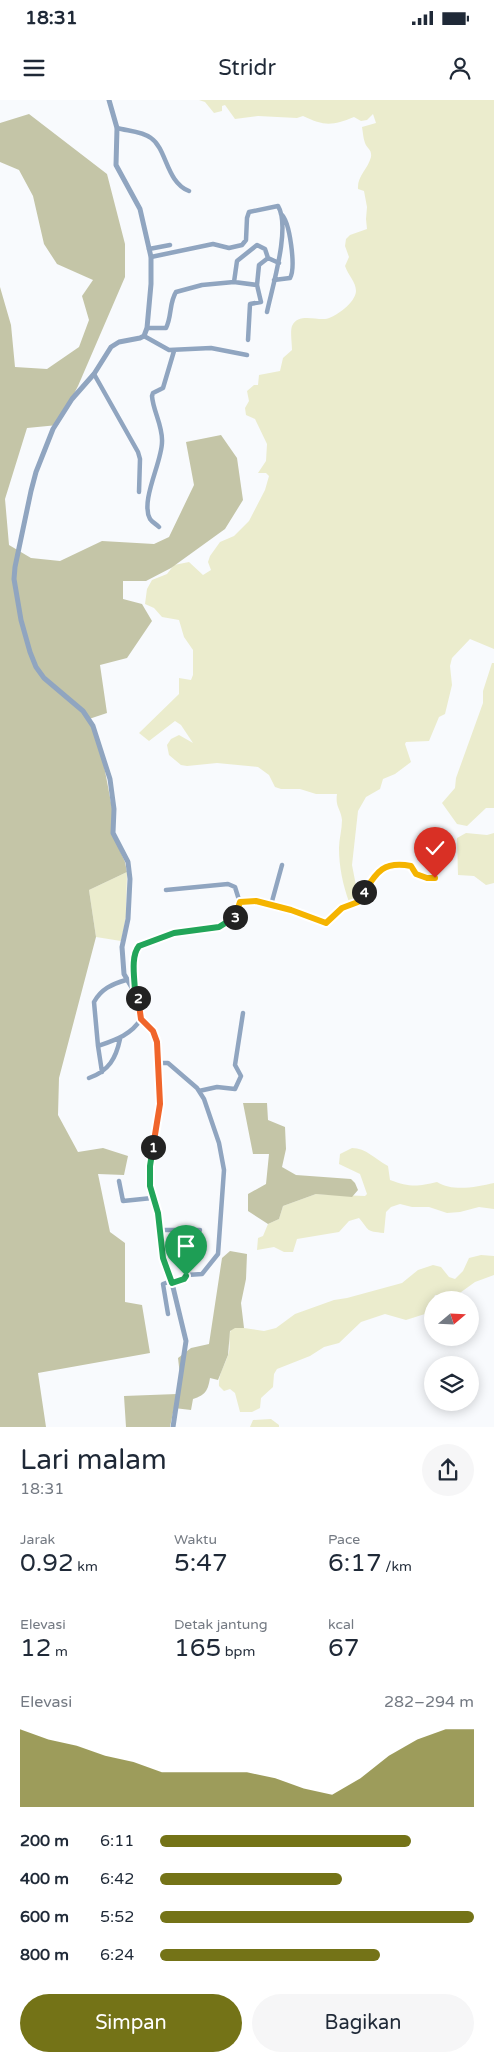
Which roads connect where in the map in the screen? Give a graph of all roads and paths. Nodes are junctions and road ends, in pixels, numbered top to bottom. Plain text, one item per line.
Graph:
1 (109, 100) edge
2 (117, 128) junction
3 (189, 191) dead end
4 (281, 214) junction
5 (170, 245) dead end
6 (150, 248) junction
7 (151, 258) junction
8 (268, 258) junction
9 (279, 263) junction
10 (274, 280) junction
11 (234, 282) junction
12 (257, 285) junction
13 (267, 312) dead end
14 (147, 328) junction
15 (144, 336) junction
16 (248, 340) dead end
17 (174, 351) junction
18 (247, 355) dead end
19 (94, 374) junction
20 (139, 492) dead end
21 (159, 527) dead end
22 (282, 865) dead end
23 (435, 878) dead end
24 (166, 890) dead end
25 (240, 902) junction
26 (270, 905) junction
27 (126, 980) junction
28 (135, 993) junction
29 (243, 1013) dead end
30 (141, 1019) junction
31 (120, 1039) junction
32 (98, 1046) junction
33 (157, 1063) junction
34 (102, 1072) junction
35 (89, 1078) dead end
36 (199, 1091) junction
37 (119, 1181) dead end
38 (152, 1198) junction
39 (160, 1230) junction
40 (200, 1230) dead end
41 (171, 1282) junction
42 (168, 1314) dead end
43 (173, 1427) edge

1 - 2 street
2 - 3 street
2 - 6 street
4 - 7 street
4 - 9 street
4 - 10 street
5 - 6 street
6 - 7 street
7 - 14 street
8 - 9 street
8 - 11 street
8 - 12 street
9 - 10 street
10 - 13 street
11 - 12 street
11 - 14 street
12 - 16 street
14 - 15 street
15 - 17 street
15 - 19 street
17 - 18 street
17 - 21 street
19 - 20 street
19 - 27 street
22 - 26 street
23 - 26 street
24 - 25 street
25 - 26 street
25 - 28 street
27 - 28 street
27 - 32 street
28 - 30 street
29 - 36 street
30 - 31 street
30 - 33 street
31 - 32 street
31 - 34 street
32 - 34 street
33 - 36 street
33 - 38 street
34 - 35 street
36 - 41 street
37 - 38 street
38 - 39 street
39 - 40 street
39 - 41 street
41 - 42 street
41 - 43 street

